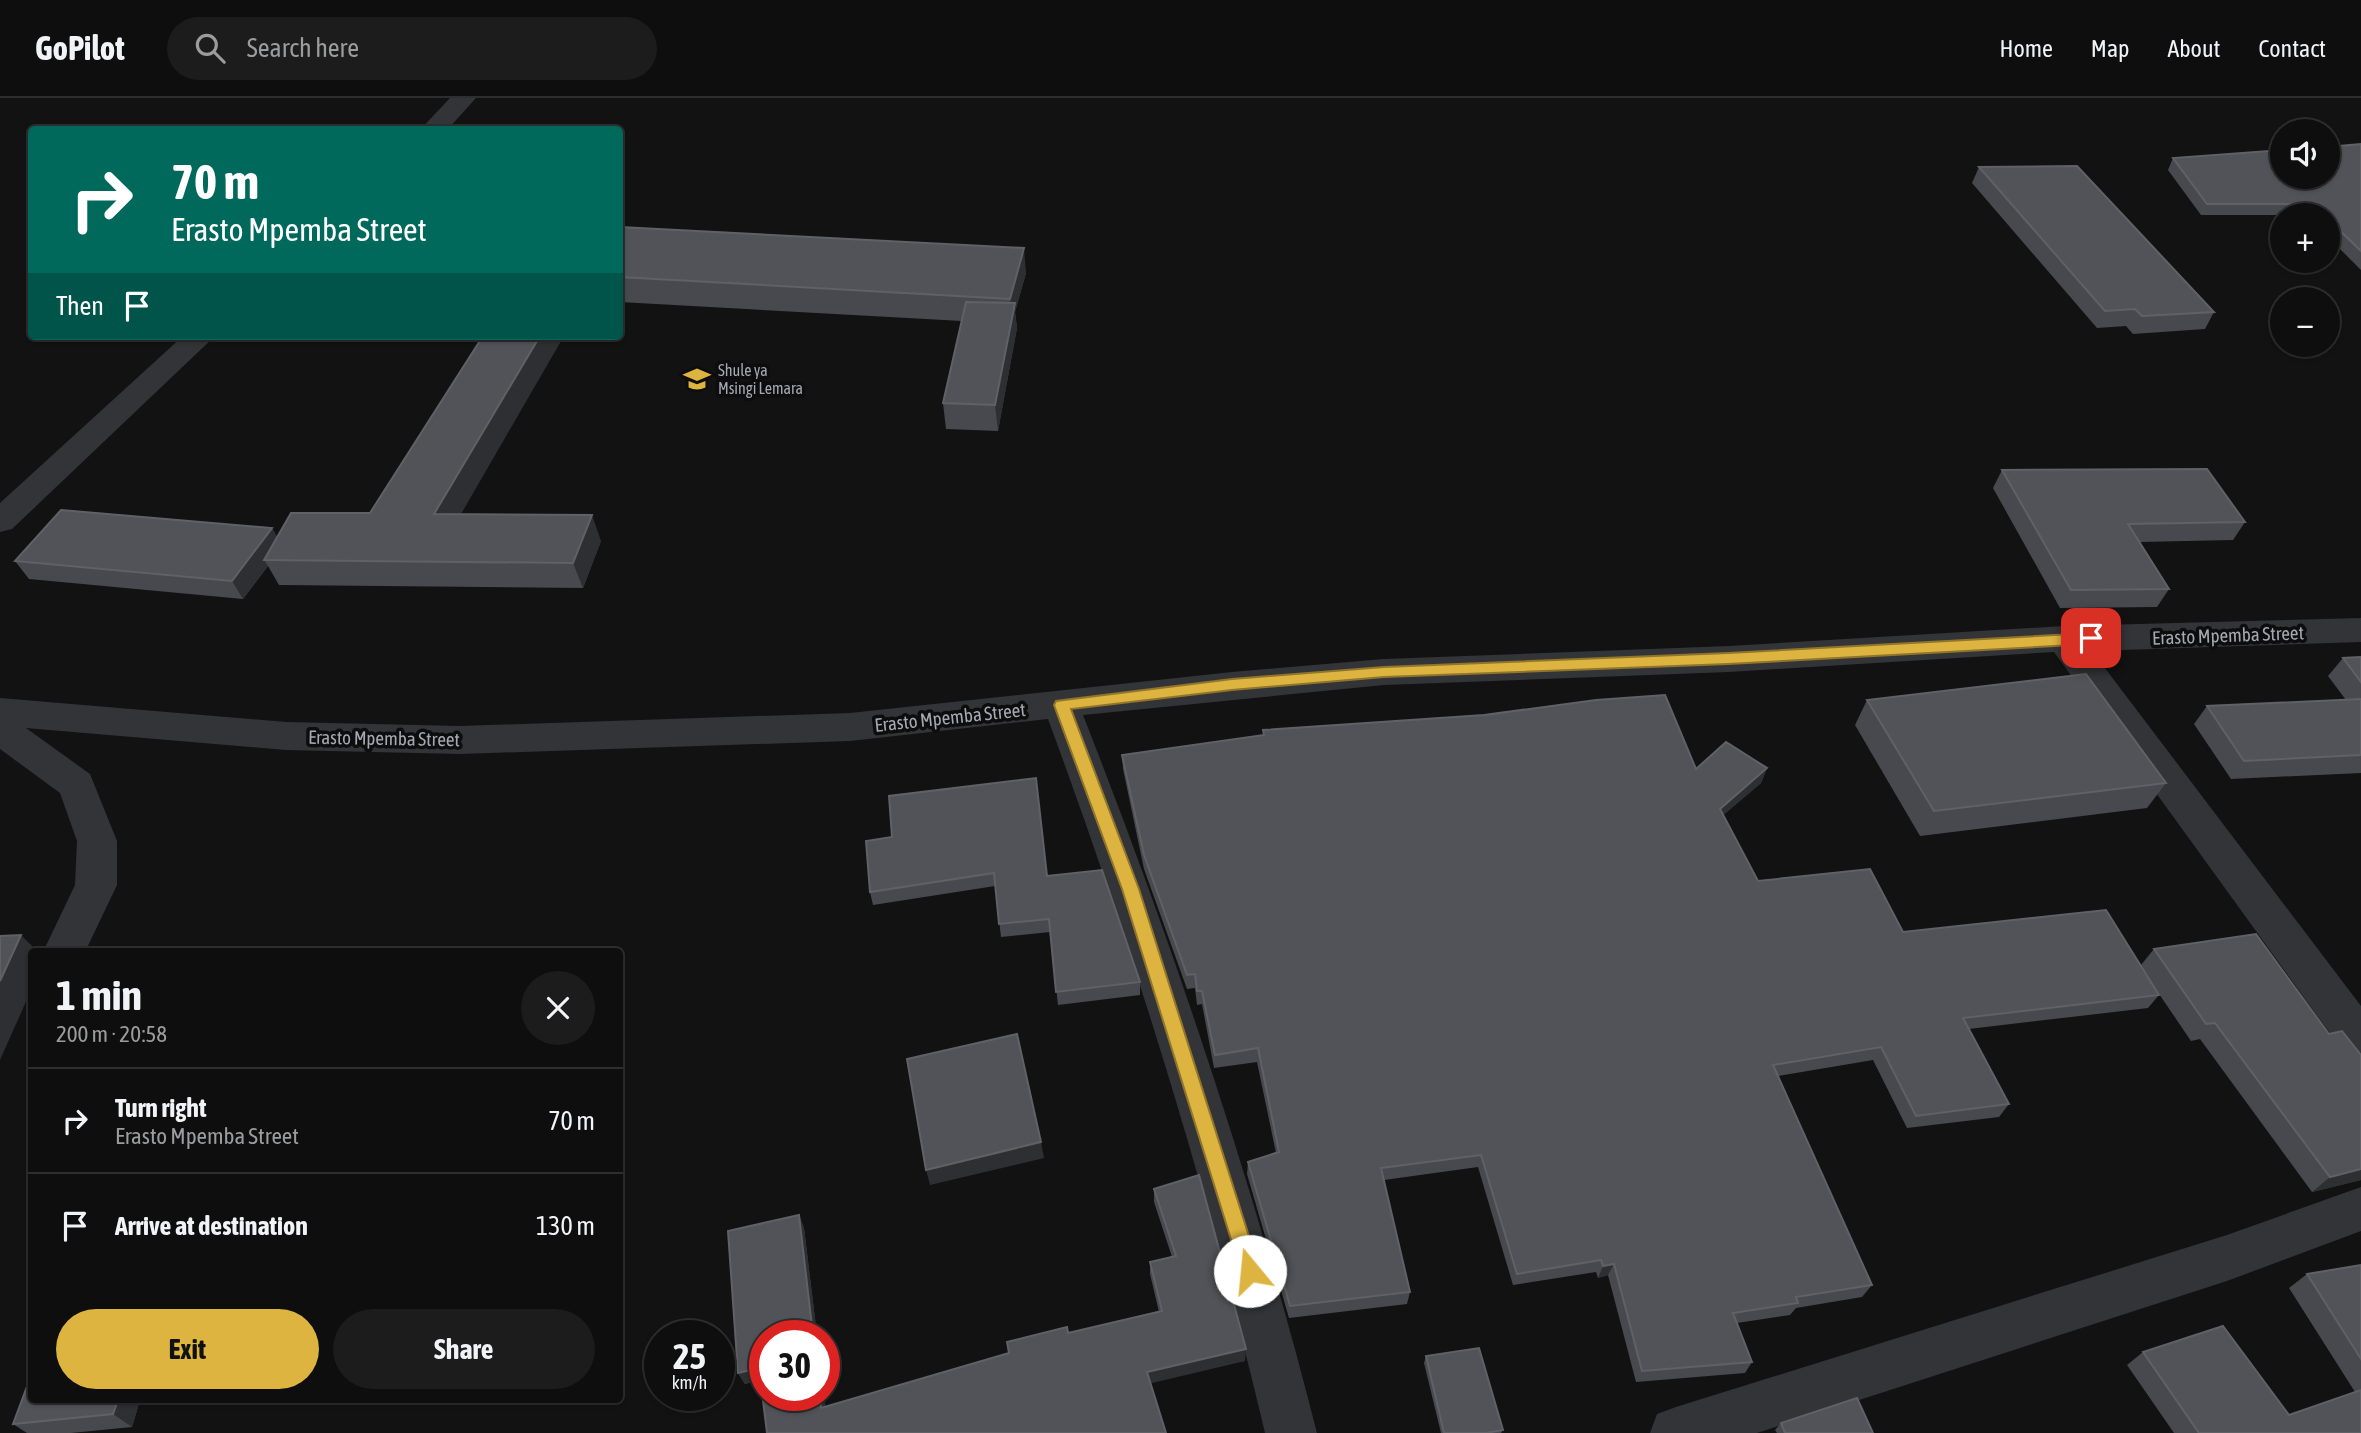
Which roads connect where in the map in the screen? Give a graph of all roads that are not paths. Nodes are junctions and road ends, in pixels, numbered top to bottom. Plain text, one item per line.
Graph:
1 (464, 98) edge
2 (436, 126) edge
3 (196, 340) edge
4 (0, 521) edge
5 (2361, 630) edge
6 (2064, 639) junction
7 (1061, 705) junction
8 (0, 712) edge
9 (0, 729) edge
10 (66, 948) edge
11 (2361, 1041) edge
12 (2361, 1209) edge
13 (1686, 1432) edge
14 (1291, 1433) edge

1 - 2 street
3 - 4 street
5 - 6 street, Erasto Mpemba Street
6 - 7 street, Erasto Mpemba Street
6 - 11 street
7 - 8 street, Erasto Mpemba Street
7 - 14 street
9 - 10 street
12 - 13 street

